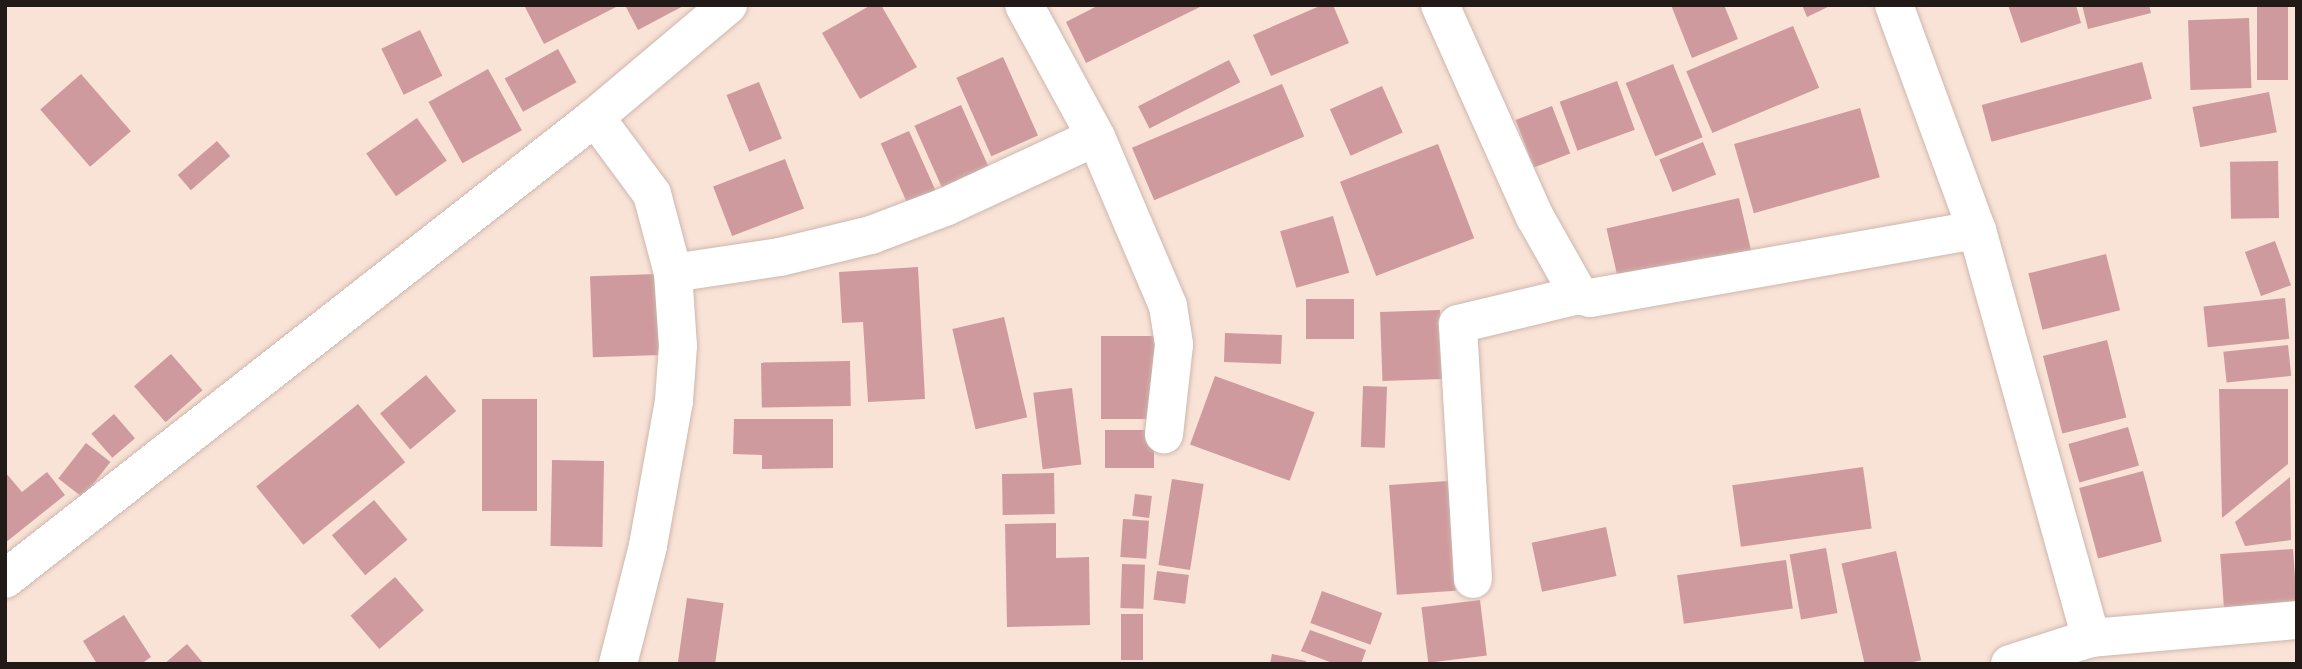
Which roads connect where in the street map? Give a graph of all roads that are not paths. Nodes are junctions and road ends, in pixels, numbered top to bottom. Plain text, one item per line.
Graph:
1 (728, 5) edge
2 (1024, 5) edge
3 (1440, 5) edge
4 (1894, 5) edge
5 (595, 117) junction
6 (1096, 137) junction
7 (1977, 230) junction
8 (673, 273) junction
9 (1579, 295) junction
10 (1164, 434) dead end
11 (5, 579) edge
12 (1473, 579) dead end
13 (2297, 620) edge
14 (2091, 638) junction
15 (618, 664) edge
16 (2010, 664) edge

1 - 5 street
2 - 6 street
3 - 9 street
4 - 7 street
5 - 8 street
5 - 11 street
6 - 8 street
6 - 10 street
7 - 9 street
7 - 14 street
8 - 15 street
9 - 12 street
13 - 14 street
14 - 16 street

